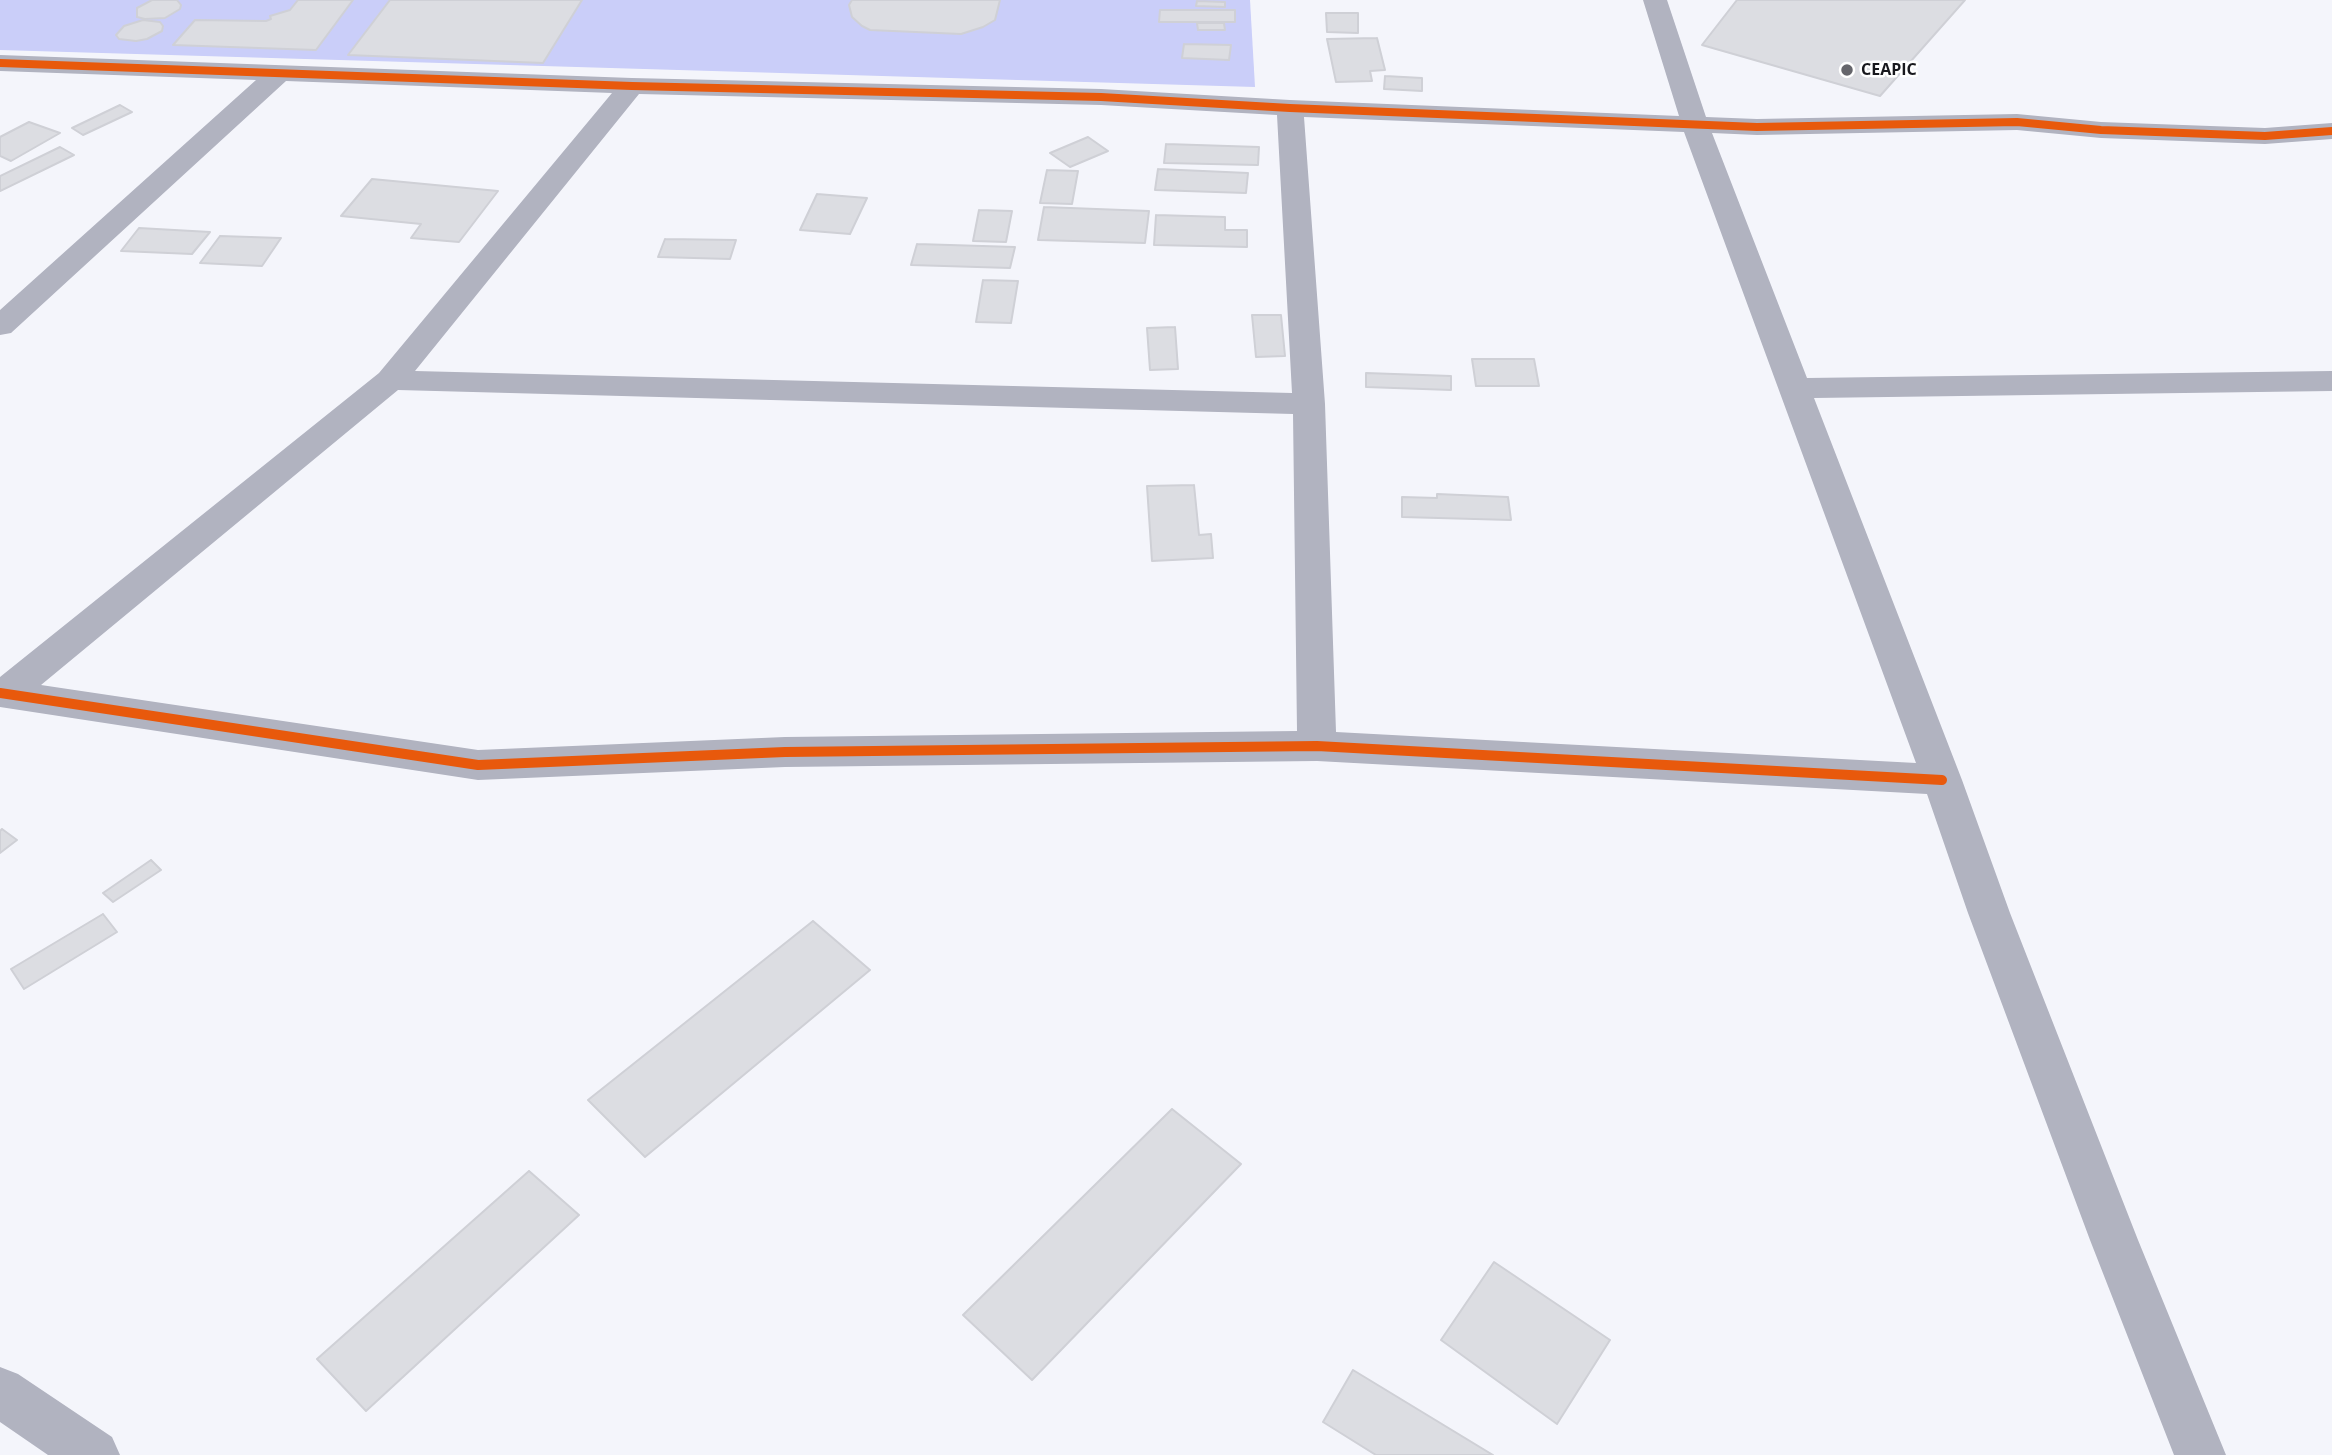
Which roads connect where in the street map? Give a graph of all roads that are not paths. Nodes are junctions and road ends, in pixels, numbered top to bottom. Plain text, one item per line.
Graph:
1 (1655, 0) edge
2 (0, 63) edge
3 (280, 73) junction
4 (632, 86) junction
5 (1290, 108) junction
6 (1695, 124) junction
7 (2332, 131) edge
8 (0, 326) edge
9 (390, 380) junction
10 (2332, 381) edge
11 (1796, 388) junction
12 (1309, 404) junction
13 (3, 693) edge
14 (1317, 746) junction
15 (1942, 780) junction
16 (0, 1392) edge
17 (93, 1455) edge
18 (2200, 1455) edge

1 - 6 street
2 - 3 street
3 - 4 street
3 - 8 street
4 - 5 street
4 - 9 street
5 - 6 street
5 - 12 street
6 - 7 street
6 - 11 street
9 - 12 street
9 - 13 street
10 - 11 street
11 - 15 street
12 - 14 street
13 - 14 street
14 - 15 street
15 - 18 street
16 - 17 street

